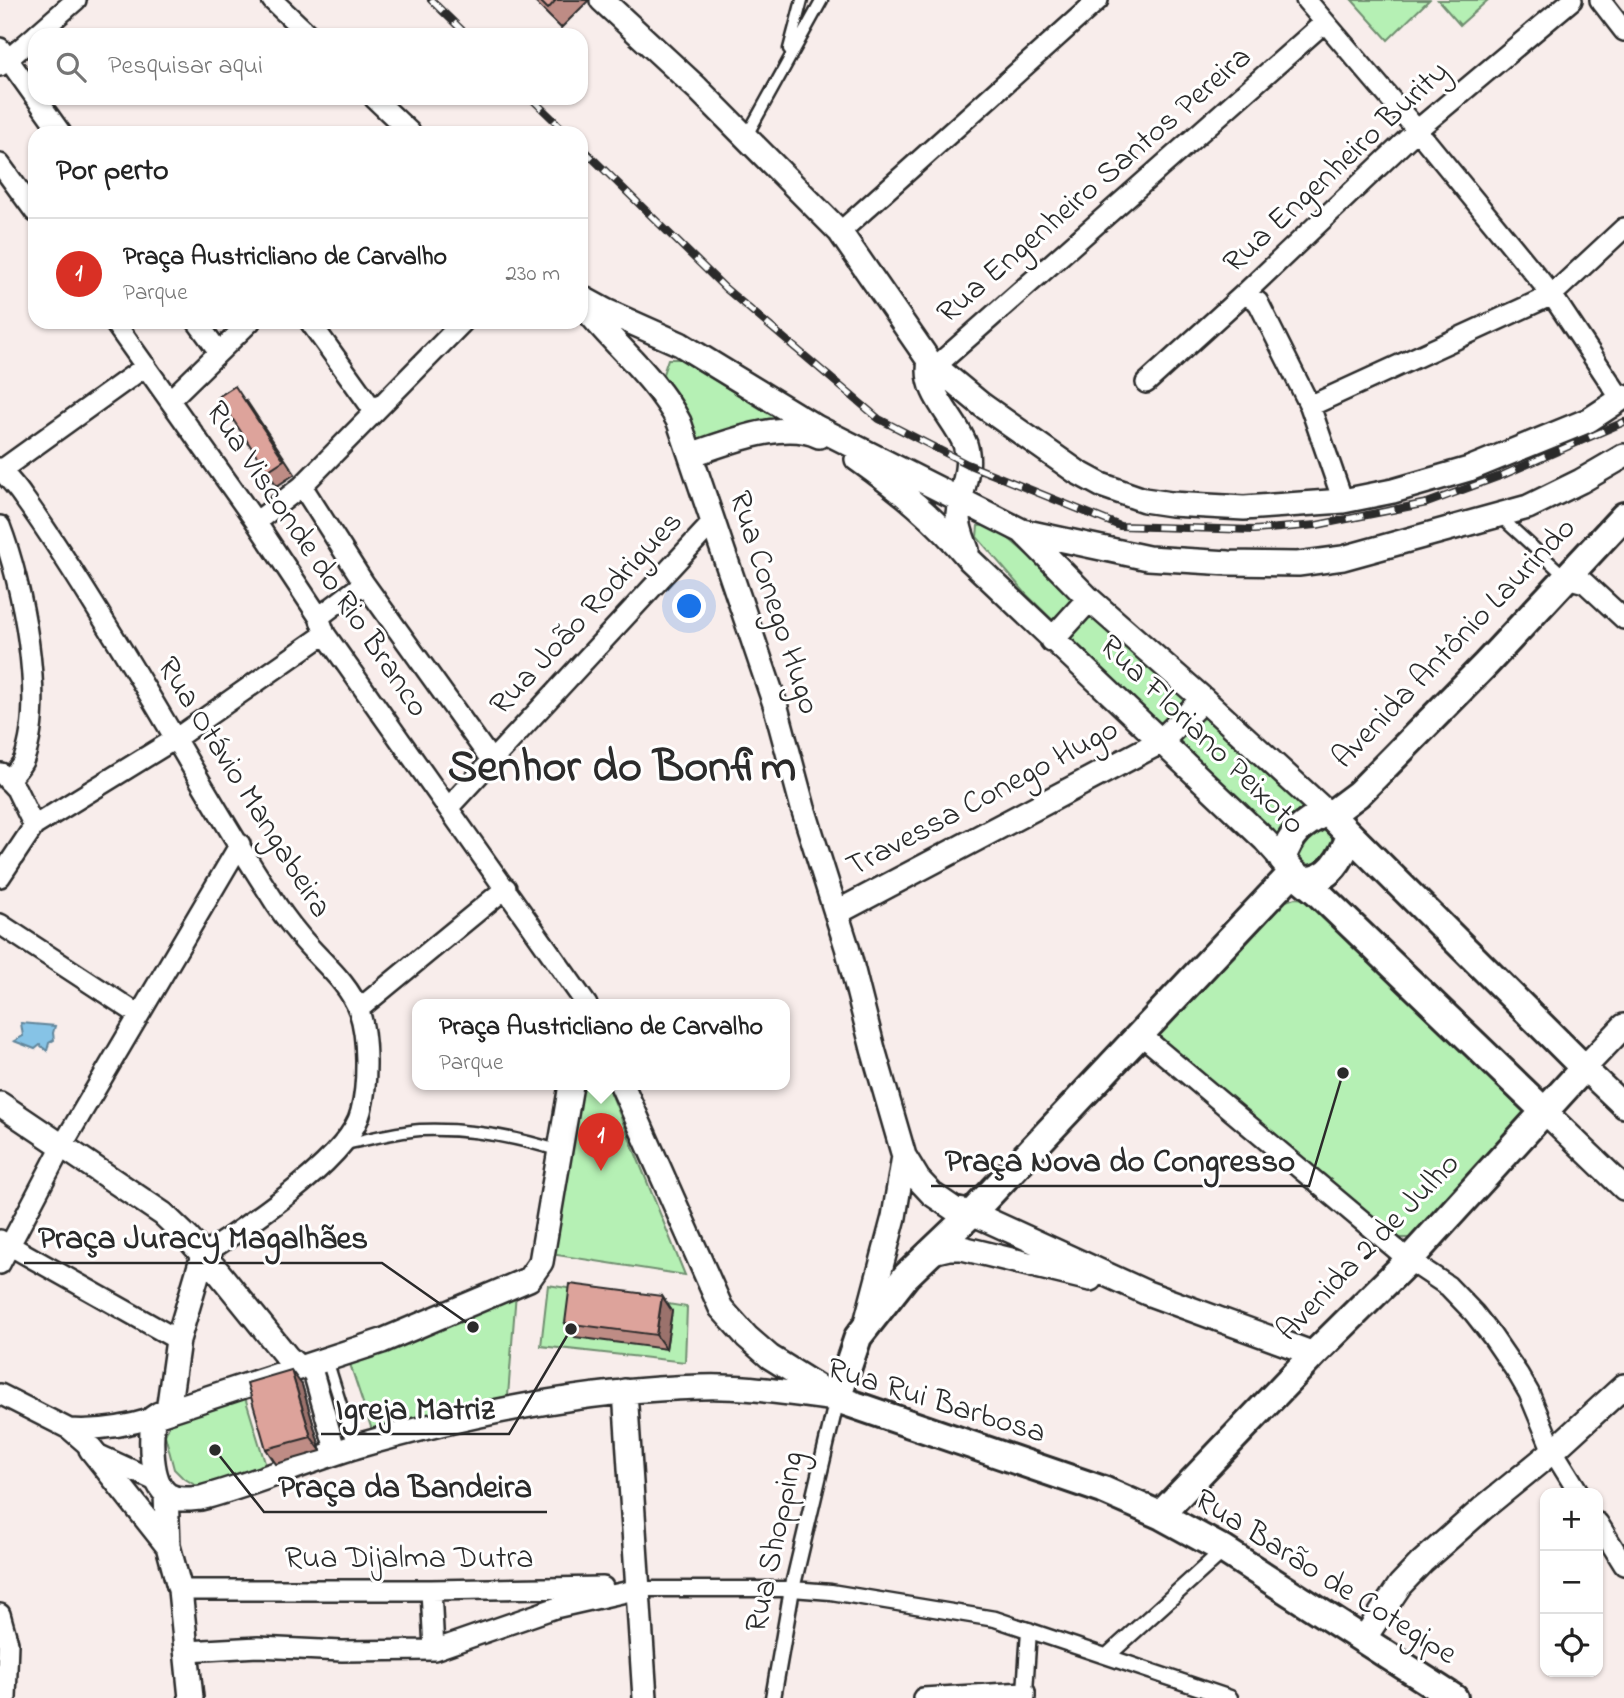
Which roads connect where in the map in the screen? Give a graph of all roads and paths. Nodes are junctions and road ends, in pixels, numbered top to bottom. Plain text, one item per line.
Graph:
1 (76, 0) edge
2 (272, 0) edge
3 (602, 0) edge
4 (802, 0) edge
5 (822, 0) edge
6 (1098, 0) edge
7 (1306, 0) edge
8 (1572, 0) edge
9 (1600, 0) edge
10 (1325, 22) junction
11 (45, 28) edge
12 (302, 28) edge
13 (1624, 31) edge
14 (28, 41) edge
15 (3, 58) edge
16 (786, 64) junction
17 (28, 88) edge
18 (41, 105) edge
19 (381, 105) edge
20 (56, 126) edge
21 (404, 126) edge
22 (1417, 130) junction
23 (745, 137) junction
24 (0, 163) edge
25 (28, 202) edge
26 (1624, 228) edge
27 (840, 232) junction
28 (1244, 294) junction
29 (1552, 295) junction
30 (588, 300) edge
31 (588, 312) edge
32 (641, 327) junction
33 (119, 329) edge
34 (202, 329) edge
35 (243, 329) edge
36 (315, 329) edge
37 (456, 329) edge
38 (219, 352) junction
39 (933, 364) junction
40 (146, 366) junction
41 (645, 375) junction
42 (1146, 383) dead end
43 (1623, 398) edge
44 (171, 399) junction
45 (1310, 405) junction
46 (374, 411) junction
47 (690, 450) junction
48 (1624, 456) edge
49 (0, 470) edge
50 (302, 486) junction
51 (960, 501) junction
52 (1343, 501) junction
53 (1503, 514) junction
54 (1624, 516) edge
55 (256, 522) junction
56 (712, 523) junction
57 (0, 526) edge
58 (1021, 531) junction
59 (1624, 541) edge
60 (970, 560) junction
61 (1576, 580) junction
62 (364, 583) junction
63 (1089, 599) junction
64 (1624, 619) edge
65 (322, 625) junction
66 (1052, 640) junction
67 (1203, 699) junction
68 (175, 738) junction
69 (1160, 742) junction
70 (491, 760) junction
71 (4, 777) edge
72 (449, 807) junction
73 (1338, 824) junction
74 (34, 826) junction
75 (240, 844) junction
76 (1293, 870) junction
77 (0, 877) edge
78 (506, 888) junction
79 (836, 913) junction
80 (0, 924) edge
81 (583, 999) edge
82 (359, 1009) junction
83 (139, 1015) junction
84 (1624, 1026) edge
85 (1142, 1035) junction
86 (1584, 1068) junction
87 (570, 1090) edge
88 (624, 1090) edge
89 (0, 1104) edge
90 (1624, 1106) edge
91 (1543, 1110) junction
92 (341, 1145) junction
93 (62, 1146) junction
94 (560, 1151) junction
95 (904, 1156) junction
96 (1624, 1188) edge
97 (972, 1213) junction
98 (5, 1243) edge
99 (928, 1253) junction
100 (203, 1255) junction
101 (1409, 1260) junction
102 (0, 1264) edge
103 (1147, 1293) junction
104 (864, 1329) junction
105 (178, 1340) junction
106 (1314, 1354) junction
107 (312, 1364) junction
108 (1624, 1386) edge
109 (625, 1391) junction
110 (0, 1394) edge
111 (837, 1399) junction
112 (161, 1414) junction
113 (69, 1429) junction
114 (91, 1449) junction
115 (345, 1450) junction
116 (1553, 1451) junction
117 (162, 1488) junction
118 (1576, 1488) edge
119 (1160, 1515) junction
120 (1603, 1532) edge
121 (169, 1546) junction
122 (1224, 1550) junction
123 (1624, 1565) edge
124 (639, 1589) junction
125 (792, 1589) junction
126 (180, 1590) junction
127 (431, 1590) junction
128 (0, 1614) edge
129 (1029, 1630) junction
130 (1363, 1640) junction
131 (434, 1650) junction
132 (187, 1651) junction
133 (1107, 1656) junction
134 (1025, 1695) edge
135 (6, 1698) edge
136 (191, 1698) edge
137 (645, 1698) edge
138 (773, 1698) edge
139 (923, 1698) edge
140 (1230, 1698) edge
141 (1454, 1698) edge

1 - 11 street
2 - 12 street
3 - 23 street
4 - 16 lane
5 - 16 lane
6 - 27 street
7 - 10 street
8 - 22 street, Rua Engenheiro Burity
9 - 13 street
10 - 22 street
10 - 39 street, Rua Engenheiro Santos Pereira
14 - 15 street
15 - 17 street
16 - 23 lane
18 - 20 street
19 - 21 street
22 - 28 street, Rua Engenheiro Burity
22 - 29 street
23 - 27 street
24 - 25 street
26 - 29 street
27 - 39 street
28 - 42 street, Rua Engenheiro Burity
28 - 45 street
29 - 43 street
29 - 45 street
30 - 32 street, Rua Floriano Peixoto
31 - 41 street, Rua Conego Hugo
32 - 41 street
32 - 51 street, Rua Floriano Peixoto
33 - 40 street, Rua Visconde do Rio Branco
34 - 38 street
35 - 38 street
36 - 46 street
37 - 46 street
38 - 44 street
39 - 51 street
39 - 52 street
40 - 44 street, Rua Visconde do Rio Branco
40 - 49 street
41 - 47 street, Rua Conego Hugo
43 - 52 street
44 - 55 street, Rua Visconde do Rio Branco
45 - 52 street
46 - 50 street
47 - 56 street, Rua Conego Hugo
47 - 60 street, Rua Floriano Peixoto
48 - 53 street
49 - 68 street, Rua Otávio Mangabeira
50 - 55 street
50 - 62 street, Rua Visconde do Rio Branco
51 - 58 street, Rua Floriano Peixoto
51 - 60 street
53 - 58 street
53 - 61 lane
54 - 61 main road, Avenida Antônio Laurindo
55 - 65 street, Rua Visconde do Rio Branco
56 - 70 street, Rua João Rodrigues
56 - 79 street, Rua Conego Hugo
57 - 71 street
58 - 63 street, Rua Floriano Peixoto
59 - 61 main road, Avenida Antônio Laurindo
60 - 66 street, Rua Floriano Peixoto
61 - 64 street
61 - 73 main road, Avenida Antônio Laurindo
62 - 65 street
62 - 70 street, Rua Visconde do Rio Branco
63 - 66 street
63 - 67 street, Rua Floriano Peixoto
65 - 68 street
65 - 72 street, Rua Visconde do Rio Branco
66 - 69 street, Rua Floriano Peixoto
67 - 69 street, Travessa Conego Hugo
67 - 73 street, Rua Floriano Peixoto
68 - 74 street
68 - 75 street, Rua Otávio Mangabeira
69 - 76 street, Rua Floriano Peixoto
69 - 79 street, Travessa Conego Hugo
70 - 72 street, Rua João Rodrigues
71 - 74 street
72 - 78 street, Rua Visconde do Rio Branco
73 - 76 main road
73 - 76 main road
73 - 86 main road, Rua Floriano Peixoto
74 - 77 street
75 - 82 street, Rua Otávio Mangabeira
75 - 83 street
76 - 85 main road
76 - 91 main road, Rua Floriano Peixoto
78 - 81 street, Rua Visconde do Rio Branco
78 - 82 street
79 - 95 street, Rua Conego Hugo
80 - 83 street
82 - 92 street, Rua Otávio Mangabeira
83 - 93 street
84 - 86 street, Avenida 2 de Julho
85 - 97 main road
85 - 101 street
86 - 90 street, Rua Floriano Peixoto
86 - 91 main road, Avenida 2 de Julho
87 - 94 street
88 - 111 street
89 - 93 street
91 - 96 street, Rua Floriano Peixoto
91 - 101 main road, Avenida 2 de Julho
92 - 94 lane
92 - 100 street, Rua Otávio Mangabeira
93 - 98 street
93 - 100 street
94 - 107 street
95 - 97 street
95 - 104 street
97 - 99 main road
97 - 103 street
98 - 102 street
98 - 105 street
99 - 103 street
99 - 104 main road
100 - 105 street
100 - 107 street
101 - 106 main road, Avenida 2 de Julho
101 - 116 street
103 - 106 street
104 - 111 main road
105 - 112 street
106 - 119 main road, Avenida 2 de Julho
107 - 112 street
107 - 115 street
108 - 116 street
109 - 111 street, Rua Rui Barbosa
109 - 115 street, Rua Rui Barbosa
109 - 124 street
110 - 113 street
111 - 119 main road, Rua Rui Barbosa
111 - 125 street, Rua Shopping
112 - 113 street
112 - 117 street
113 - 114 street
114 - 117 street
114 - 121 street
115 - 117 street, Rua Rui Barbosa
116 - 118 street
116 - 130 street
117 - 121 street
119 - 122 main road, Rua Barão de Cotegipe
120 - 123 street
121 - 126 street
122 - 130 main road, Rua Barão de Cotegipe
122 - 133 street
124 - 125 street
124 - 127 street, Rua Dijalma Dutra
124 - 131 street
124 - 137 street
125 - 129 street
125 - 138 street, Rua Shopping
126 - 127 street, Rua Dijalma Dutra
126 - 132 street
127 - 131 street
128 - 135 street
129 - 133 street
129 - 134 street
130 - 141 main road, Rua Barão de Cotegipe
131 - 132 street
132 - 136 street
133 - 140 street
134 - 139 street

